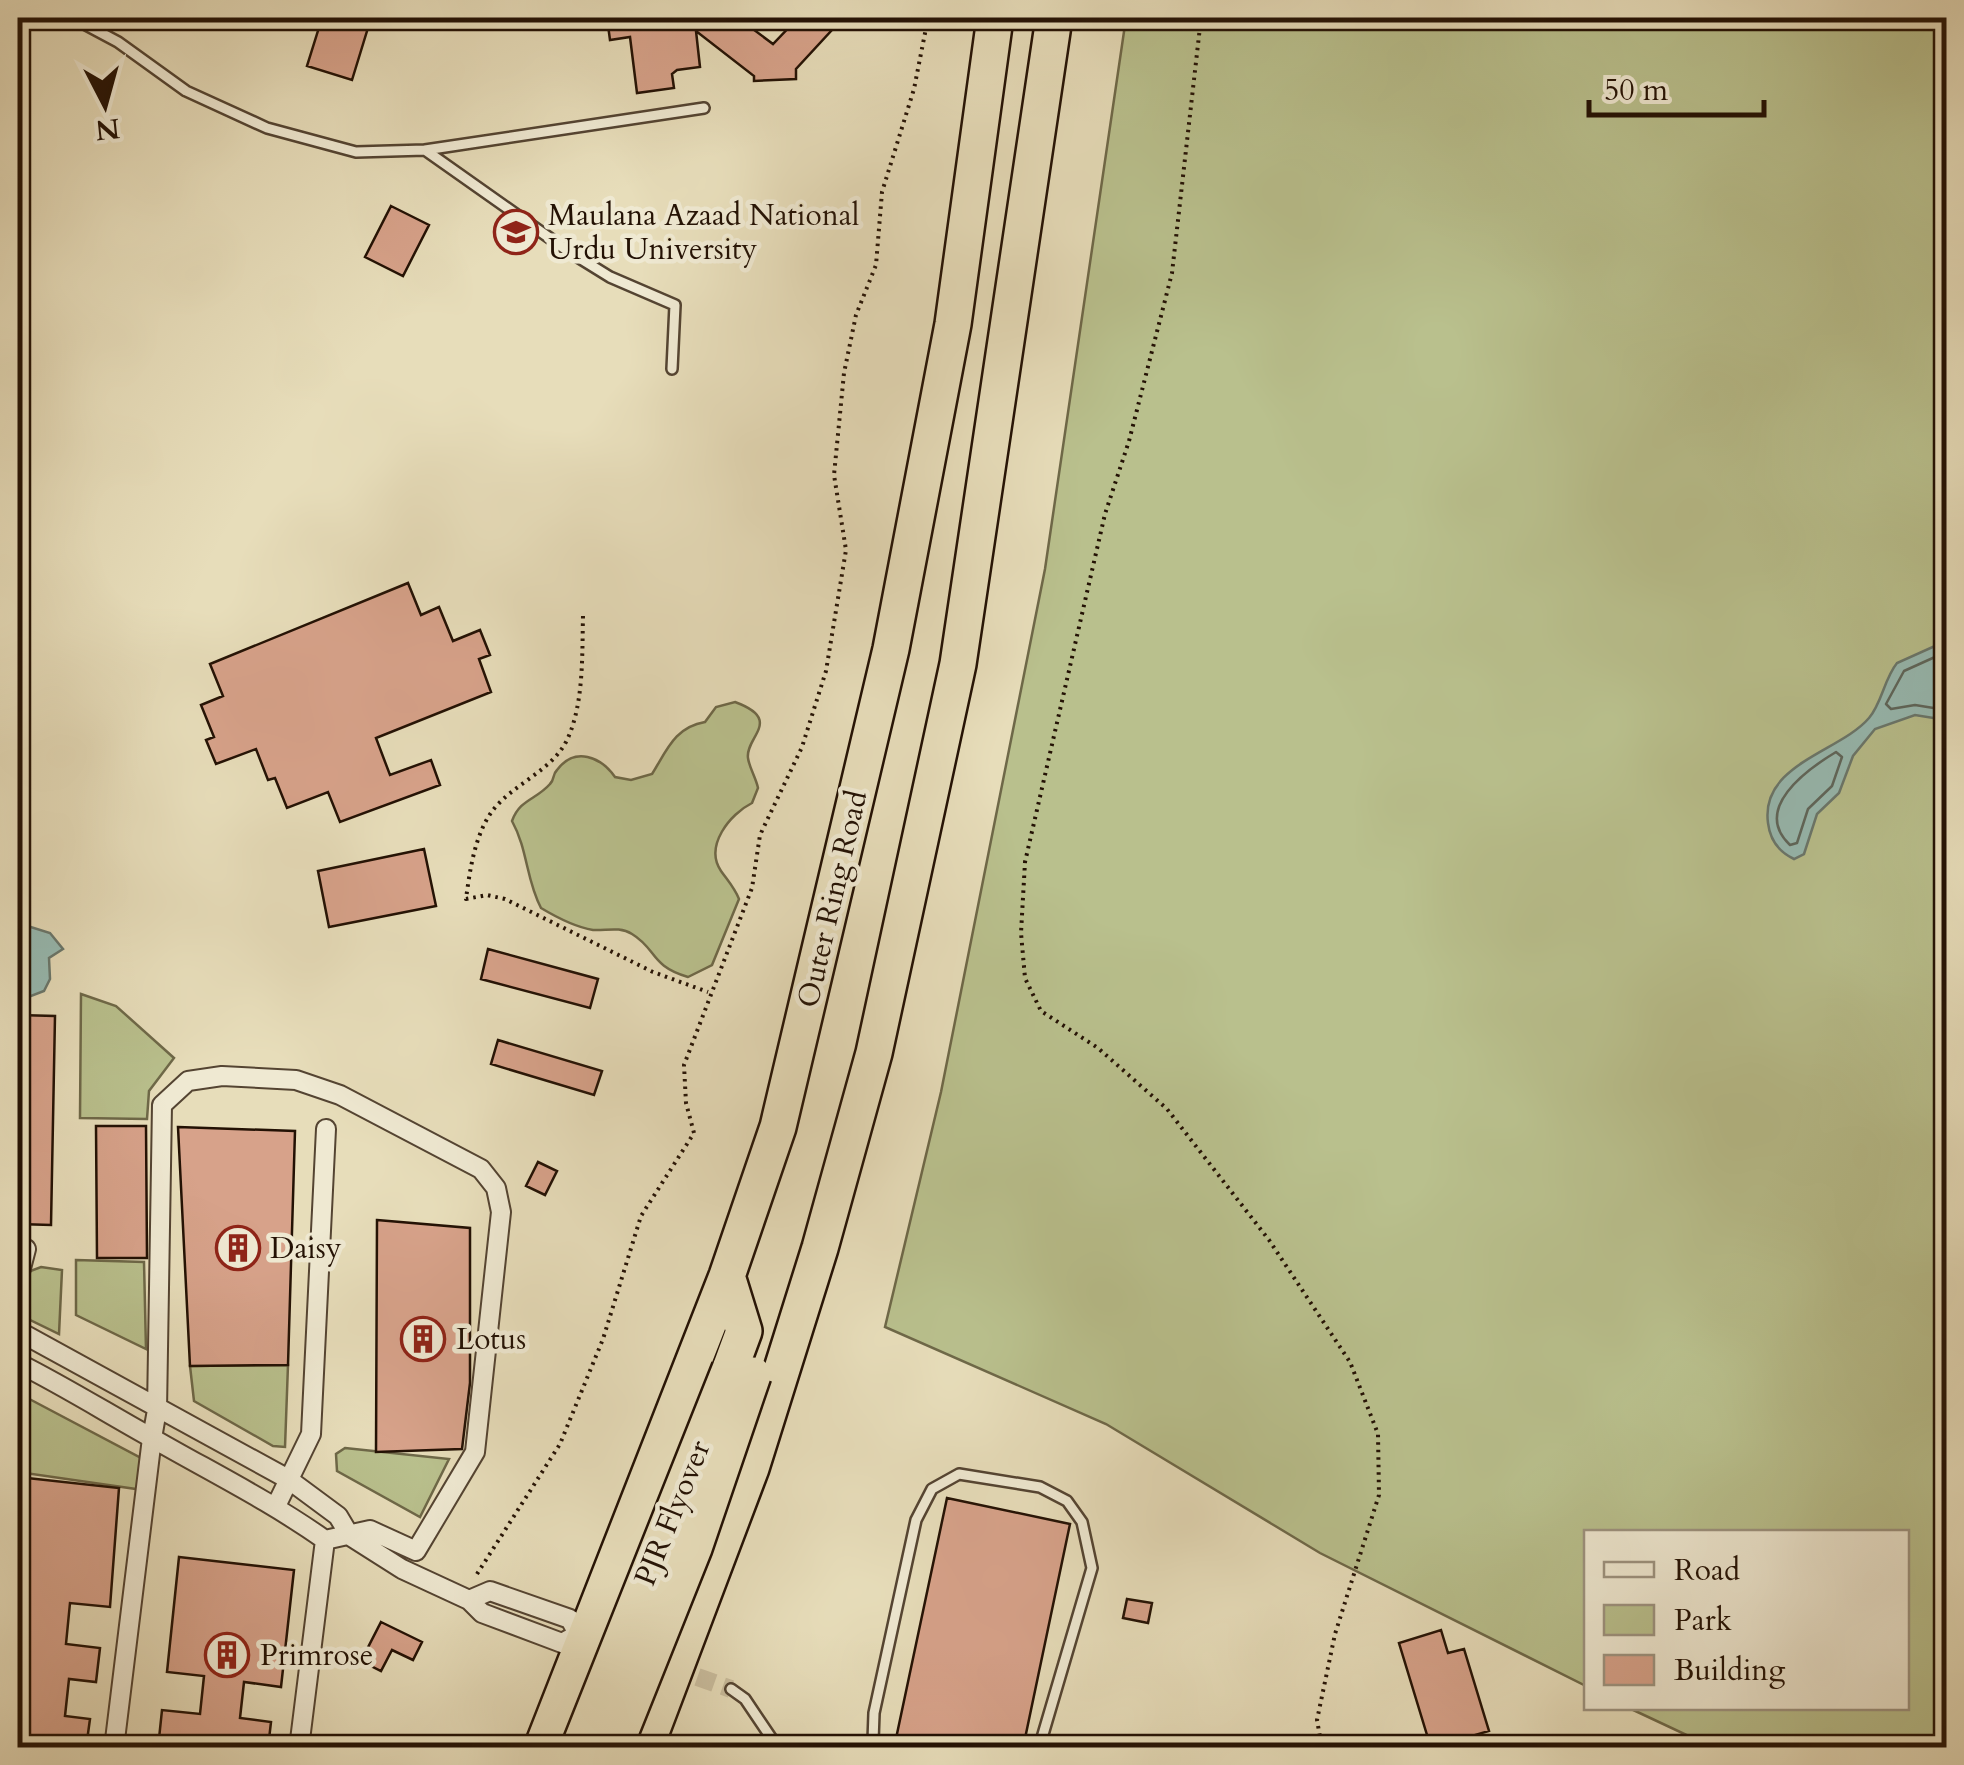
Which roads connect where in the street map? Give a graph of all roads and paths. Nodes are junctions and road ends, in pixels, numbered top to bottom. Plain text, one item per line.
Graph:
1 (73, 18) edge
2 (928, 18) edge
3 (996, 18) edge
4 (1054, 18) edge
5 (1201, 18) edge
6 (704, 108) dead end
7 (425, 150) junction
8 (672, 369) dead end
9 (583, 616) dead end
10 (710, 993) junction
11 (326, 1129) dead end
12 (26, 1249) dead end
13 (727, 1276) junction
14 (18, 1280) edge
15 (807, 1289) junction
16 (18, 1330) edge
17 (18, 1363) edge
18 (742, 1372) junction
19 (157, 1410) junction
20 (152, 1438) junction
21 (288, 1479) junction
22 (276, 1506) junction
23 (350, 1536) junction
24 (325, 1540) junction
25 (469, 1600) junction
26 (732, 1689) tunnel mouth
27 (650, 1742) edge
28 (114, 1748) edge
29 (298, 1748) edge
30 (542, 1748) edge
31 (579, 1748) edge
32 (614, 1748) edge
33 (778, 1748) edge
34 (882, 1748) edge
35 (1039, 1748) edge
36 (1322, 1748) edge

1 - 7 lane
2 - 10 path
3 - 13 highway, Outer Ring Road
4 - 15 highway
5 - 36 path
6 - 7 lane
7 - 8 lane
9 - 10 path
10 - 25 path
11 - 21 street
12 - 14 street
13 - 18 highway, PJR Flyover
13 - 30 highway, Outer Ring Road
15 - 18 highway, PJR Flyover
15 - 27 highway
16 - 19 street
17 - 20 street
18 - 31 highway, PJR Flyover, bridge
18 - 32 highway, PJR Flyover, bridge
19 - 20 street
19 - 21 street
19 - 23 street
20 - 22 street
20 - 28 street
21 - 22 street
21 - 23 street
22 - 24 street
23 - 24 street
23 - 25 street
24 - 29 street
25 - 25 street
26 - 33 lane
34 - 35 lane

